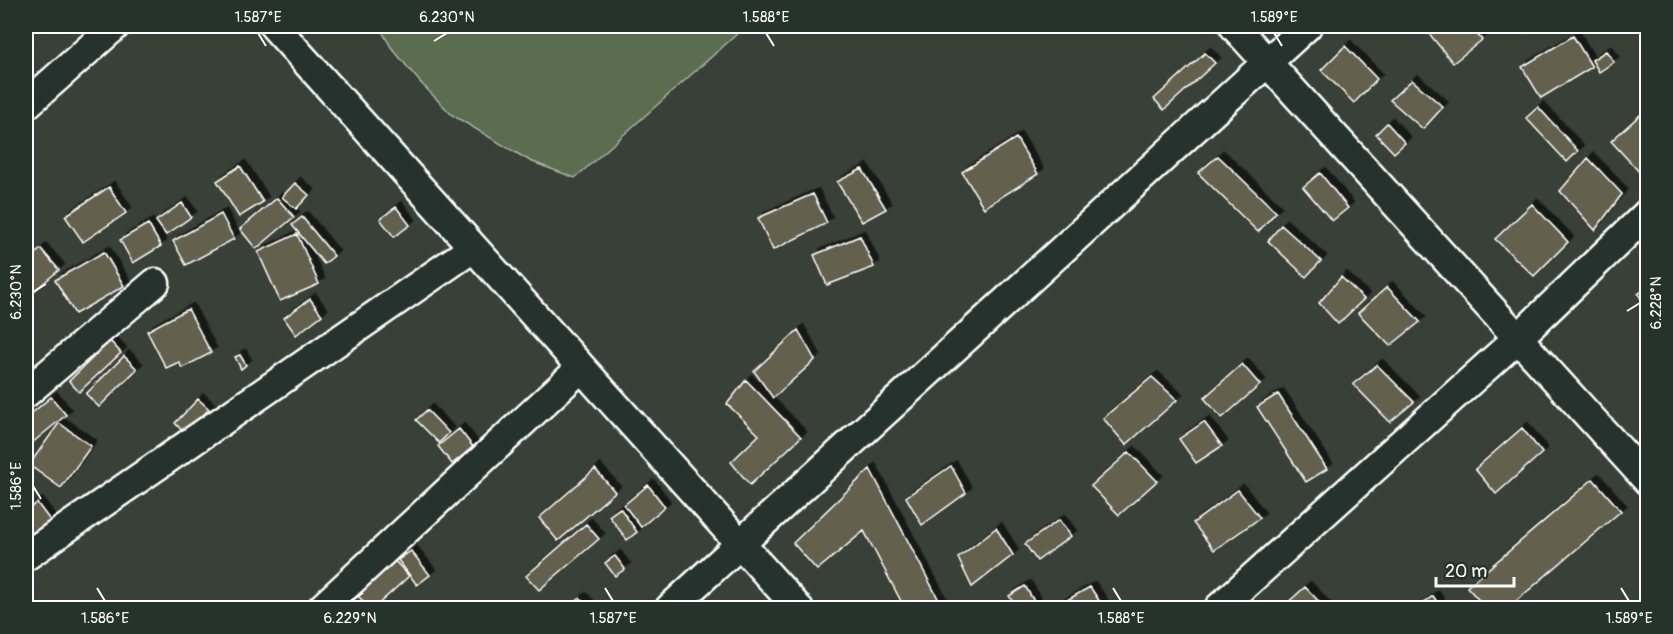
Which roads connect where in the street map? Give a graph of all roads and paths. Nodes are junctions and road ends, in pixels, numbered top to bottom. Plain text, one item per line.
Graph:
1 (115, 26) edge
2 (274, 26) edge
3 (1234, 26) edge
4 (1307, 26) edge
5 (1267, 62) junction
6 (26, 105) edge
7 (1647, 213) edge
8 (473, 248) junction
9 (155, 283) dead end
10 (1517, 339) junction
11 (581, 368) junction
12 (26, 393) edge
13 (1647, 481) edge
14 (740, 545) junction
15 (26, 556) edge
16 (322, 609) edge
17 (670, 609) edge
18 (798, 609) edge
19 (1219, 609) edge

1 - 6 street
2 - 8 street
3 - 5 street
4 - 5 street
5 - 10 street
5 - 14 street
7 - 10 street
8 - 11 street
8 - 15 street
9 - 12 street
10 - 13 street
10 - 19 street
11 - 14 street
11 - 16 street
14 - 17 street
14 - 18 street

